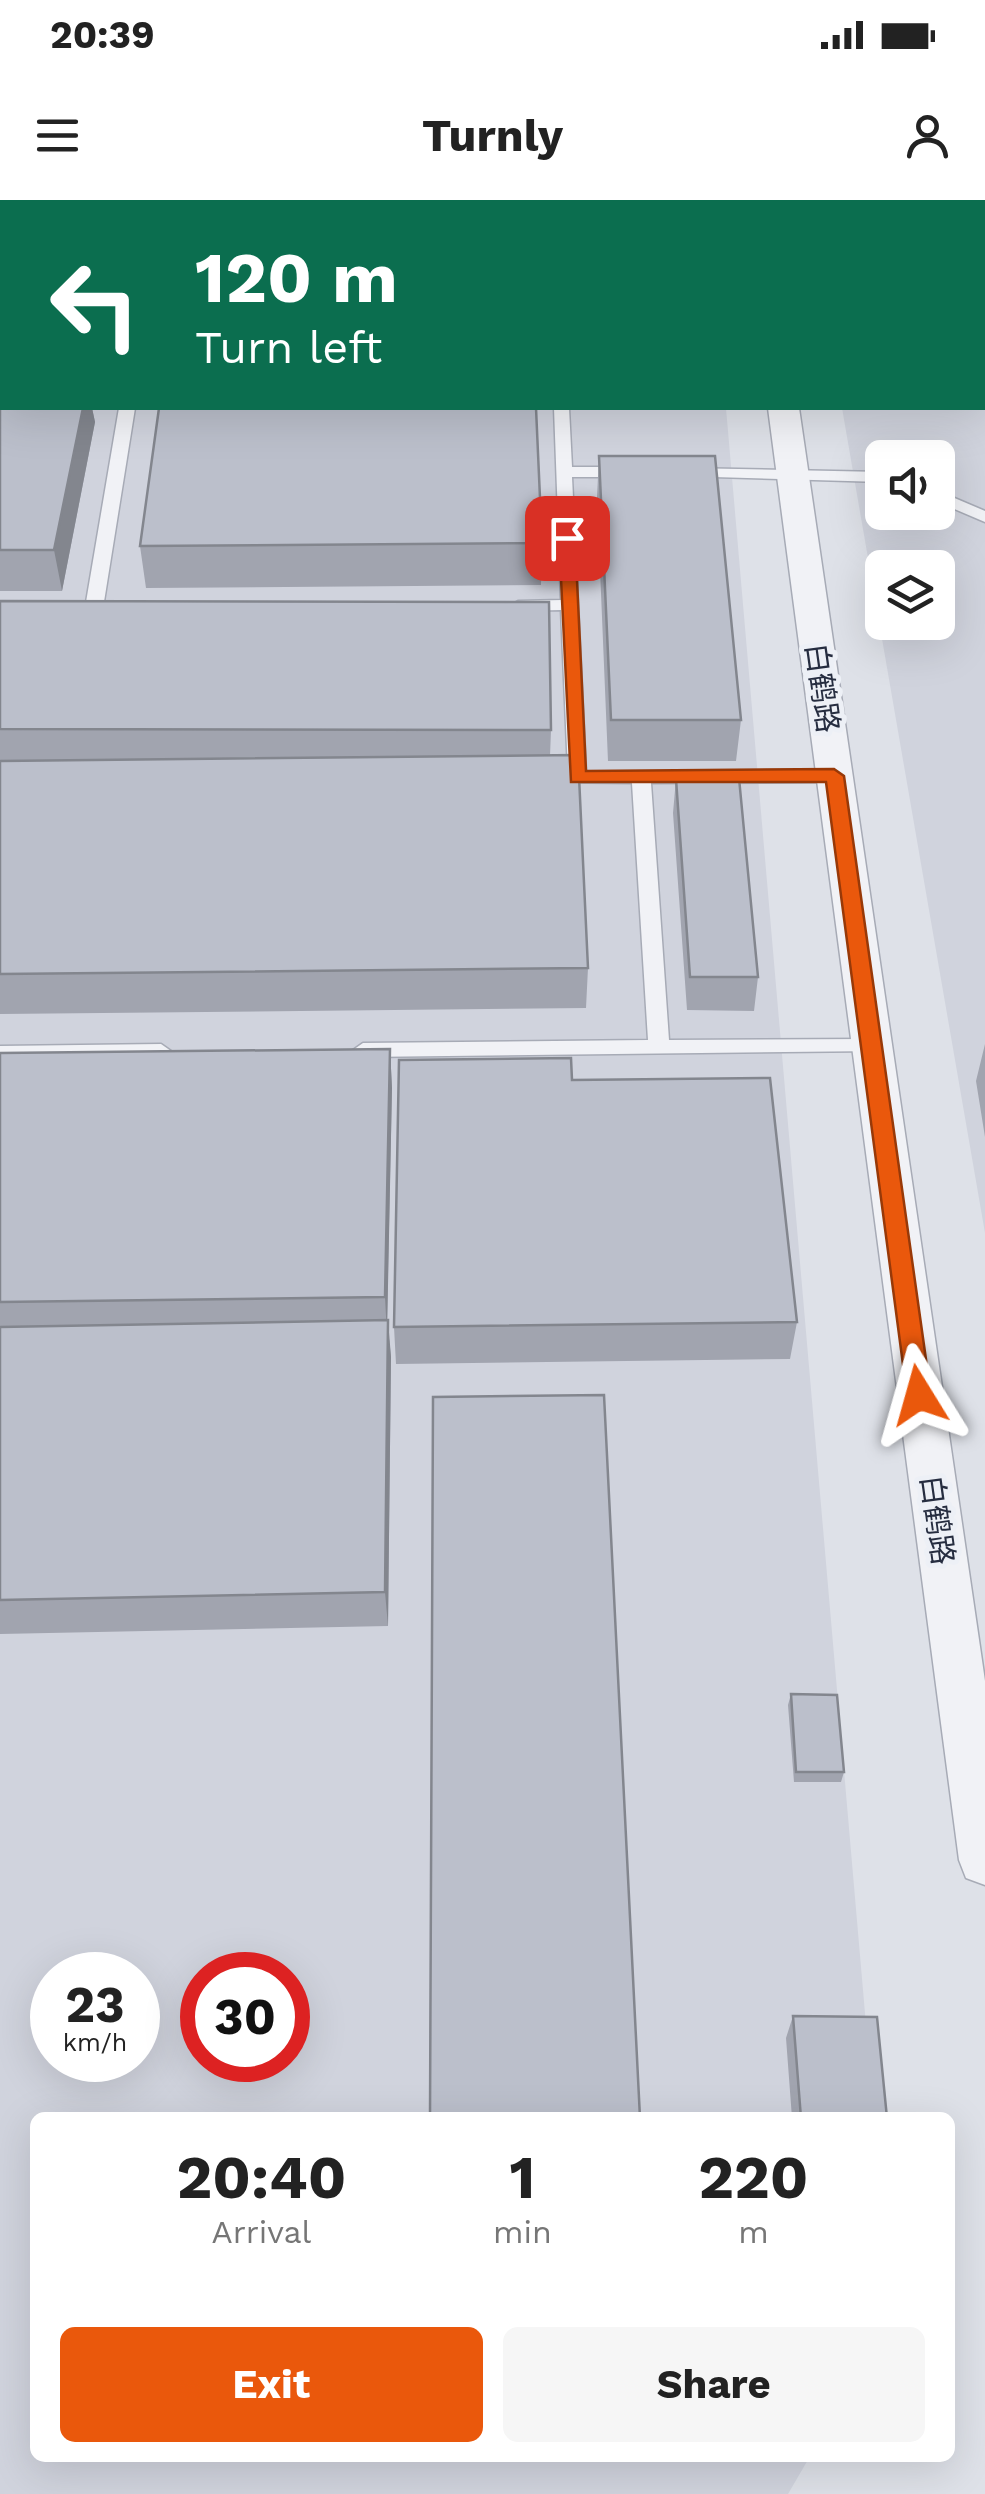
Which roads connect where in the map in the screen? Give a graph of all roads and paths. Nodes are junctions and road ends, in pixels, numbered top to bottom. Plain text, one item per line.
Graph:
1 (127, 410) edge
2 (562, 410) edge
3 (783, 410) edge
4 (564, 472) junction
5 (640, 472) edge
6 (659, 472) edge
7 (792, 474) junction
8 (865, 476) edge
9 (955, 504) edge
10 (985, 517) edge
11 (490, 606) edge
12 (570, 606) junction
13 (114, 608) edge
14 (834, 776) junction
15 (640, 777) junction
16 (520, 778) edge
17 (578, 778) junction
18 (870, 1046) junction
19 (659, 1048) junction
20 (340, 1050) edge
21 (180, 1051) edge
22 (0, 1052) edge
23 (985, 1860) edge

1 - 13 lane
2 - 4 lane
3 - 7 street, 白鹤路
4 - 5 lane
4 - 12 lane
6 - 7 lane
7 - 8 lane
7 - 14 street, 白鹤路
9 - 10 lane
11 - 12 lane
12 - 17 lane
14 - 15 lane
14 - 18 street, 白鹤路
15 - 17 lane
15 - 19 lane
16 - 17 lane
18 - 19 lane
18 - 23 street, 白鹤路
19 - 20 lane
21 - 22 lane

